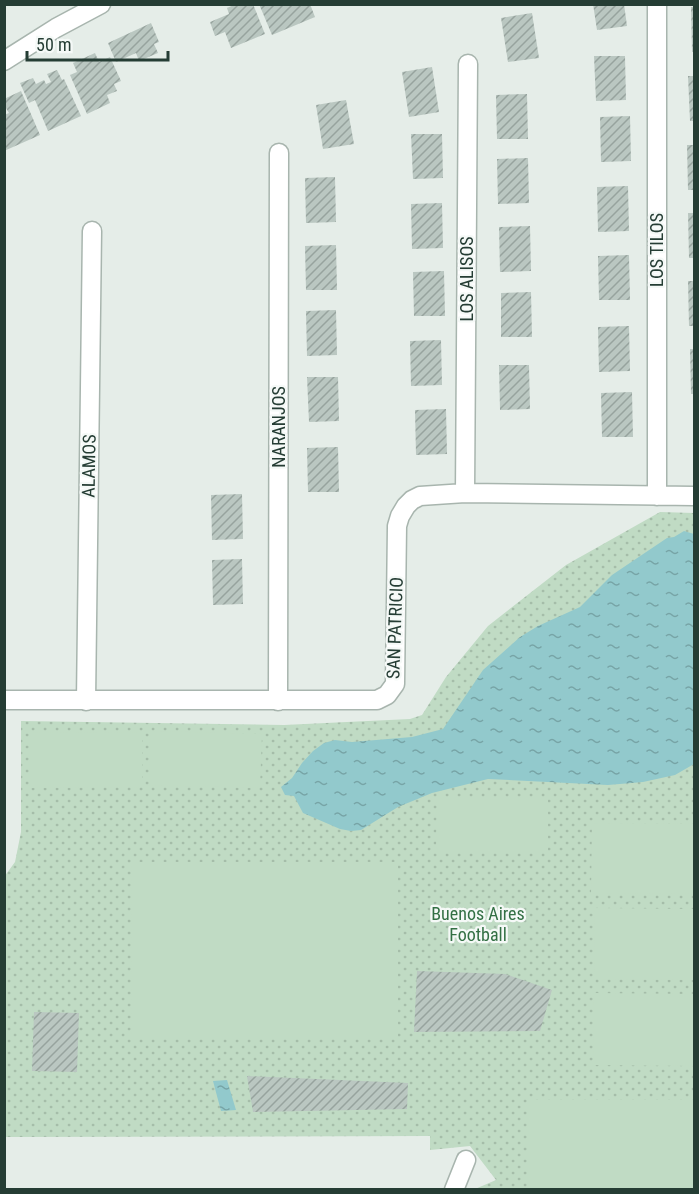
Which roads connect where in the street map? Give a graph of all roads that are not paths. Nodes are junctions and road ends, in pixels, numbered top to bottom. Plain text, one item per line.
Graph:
1 (101, 4) edge
2 (657, 4) edge
3 (4, 61) edge
4 (468, 64) dead end
5 (279, 153) dead end
6 (92, 231) dead end
7 (465, 494) junction
8 (657, 496) junction
9 (694, 496) edge
10 (4, 700) edge
11 (86, 700) junction
12 (278, 701) junction
13 (466, 1160) dead end
14 (454, 1190) edge

1 - 3 street
2 - 8 street, LOS TILOS
4 - 7 street, LOS ALISOS
5 - 12 street, NARANJOS
6 - 11 street, ALAMOS
7 - 8 street, SAN PATRICIO
7 - 12 street, SAN PATRICIO
8 - 9 street, SAN PATRICIO
10 - 11 street, SAN PATRICIO
11 - 12 street, SAN PATRICIO
13 - 14 street

